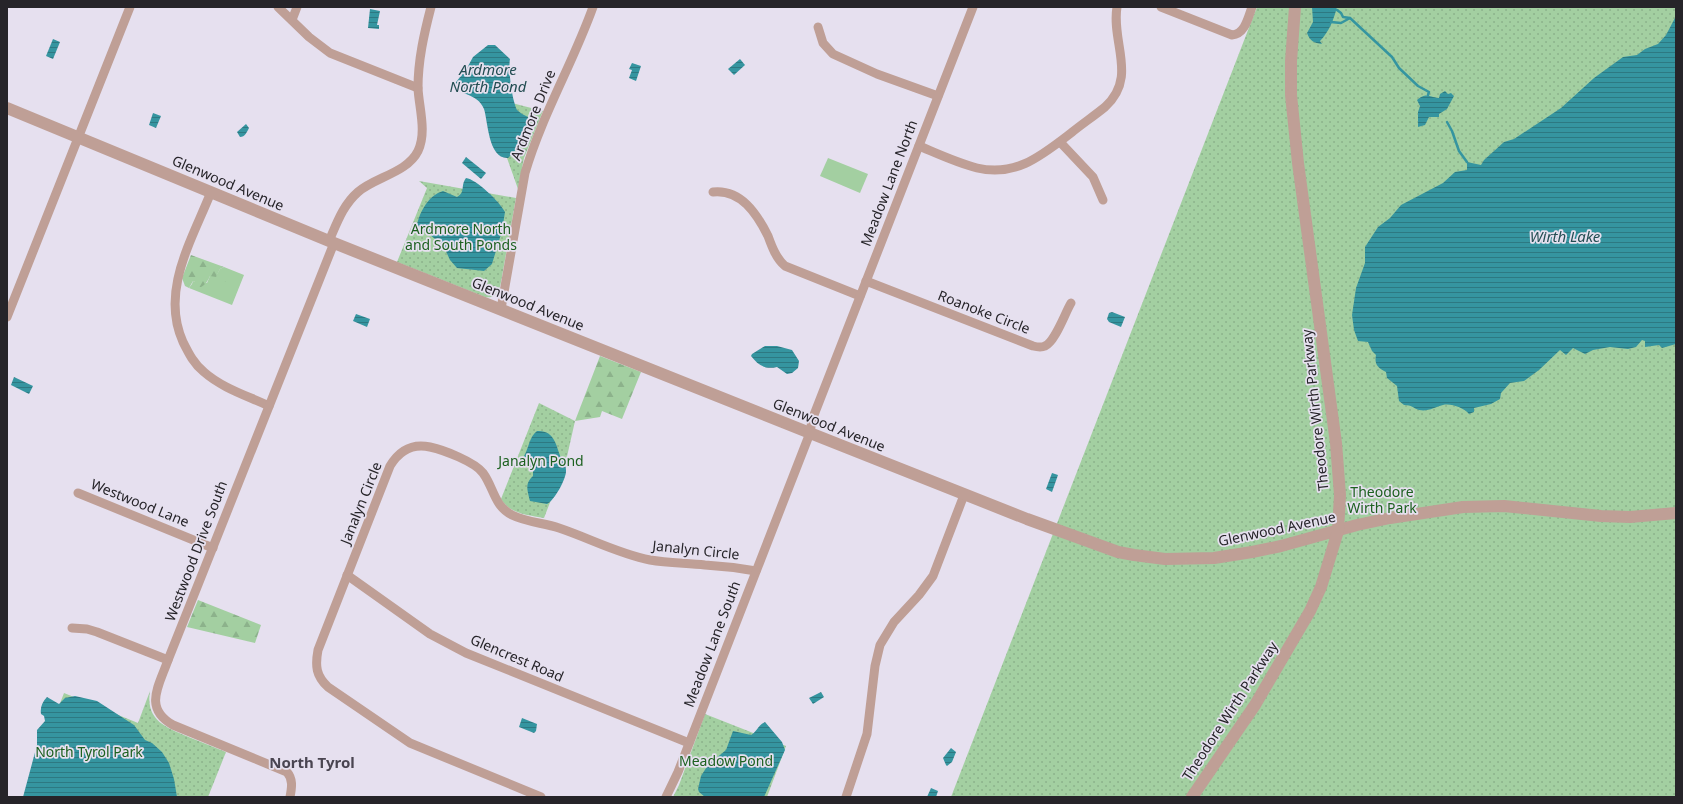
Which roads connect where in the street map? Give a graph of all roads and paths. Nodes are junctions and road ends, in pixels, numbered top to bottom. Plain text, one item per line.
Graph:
1 (130, 7) edge
2 (278, 7) edge
3 (297, 7) edge
4 (431, 7) edge
5 (592, 7) edge
6 (973, 7) edge
7 (1116, 7) edge
8 (1160, 7) edge
9 (1252, 7) edge
10 (1295, 7) edge
11 (292, 20) junction
12 (818, 27) dead end
13 (418, 88) junction
14 (938, 96) junction
15 (7, 108) edge
16 (78, 137) junction
17 (1060, 142) junction
18 (919, 146) junction
19 (211, 192) junction
20 (713, 192) dead end
21 (1103, 200) dead end
22 (331, 242) junction
23 (866, 281) junction
24 (860, 296) junction
25 (1071, 303) dead end
26 (502, 309) junction
27 (7, 317) edge
28 (269, 406) junction
29 (810, 433) junction
30 (78, 493) dead end
31 (964, 494) junction
32 (1676, 513) edge
33 (1338, 531) junction
34 (213, 548) junction
35 (756, 571) junction
36 (347, 575) junction
37 (72, 628) dead end
38 (168, 660) junction
39 (689, 743) junction
40 (290, 797) edge
41 (541, 797) edge
42 (666, 797) edge
43 (846, 797) edge
44 (1192, 797) edge

1 - 16 street
2 - 11 street
3 - 11 street
4 - 13 street, Westwood Drive South
5 - 26 street, Ardmore Drive
6 - 14 street, Meadow Lane North
7 - 17 street
8 - 9 street
10 - 33 street, Theodore Wirth Parkway
11 - 13 street
12 - 14 street
13 - 22 street, Westwood Drive South
14 - 18 street, Meadow Lane North
15 - 16 street, Glenwood Avenue
16 - 19 street, Glenwood Avenue
16 - 27 street
17 - 18 street
17 - 21 street
18 - 23 street, Meadow Lane North
19 - 22 street, Glenwood Avenue
19 - 28 street
20 - 24 street
22 - 26 street, Glenwood Avenue
22 - 28 street, Westwood Drive South
23 - 24 street, Meadow Lane North
23 - 25 street, Roanoke Circle
24 - 29 street
26 - 29 street, Glenwood Avenue
28 - 34 street, Westwood Drive South
29 - 31 street, Glenwood Avenue
29 - 35 street, Meadow Lane South
30 - 34 street, Westwood Lane
31 - 33 street, Glenwood Avenue
31 - 43 street
32 - 33 street, Glenwood Avenue
33 - 44 street, Theodore Wirth Parkway
34 - 38 street, Westwood Drive South
35 - 36 street, Janalyn Circle
35 - 39 street, Meadow Lane South
36 - 39 street, Glencrest Road
36 - 41 street, Janalyn Circle
37 - 38 street
38 - 40 street, Westwood Drive South
39 - 42 street, Meadow Lane South

